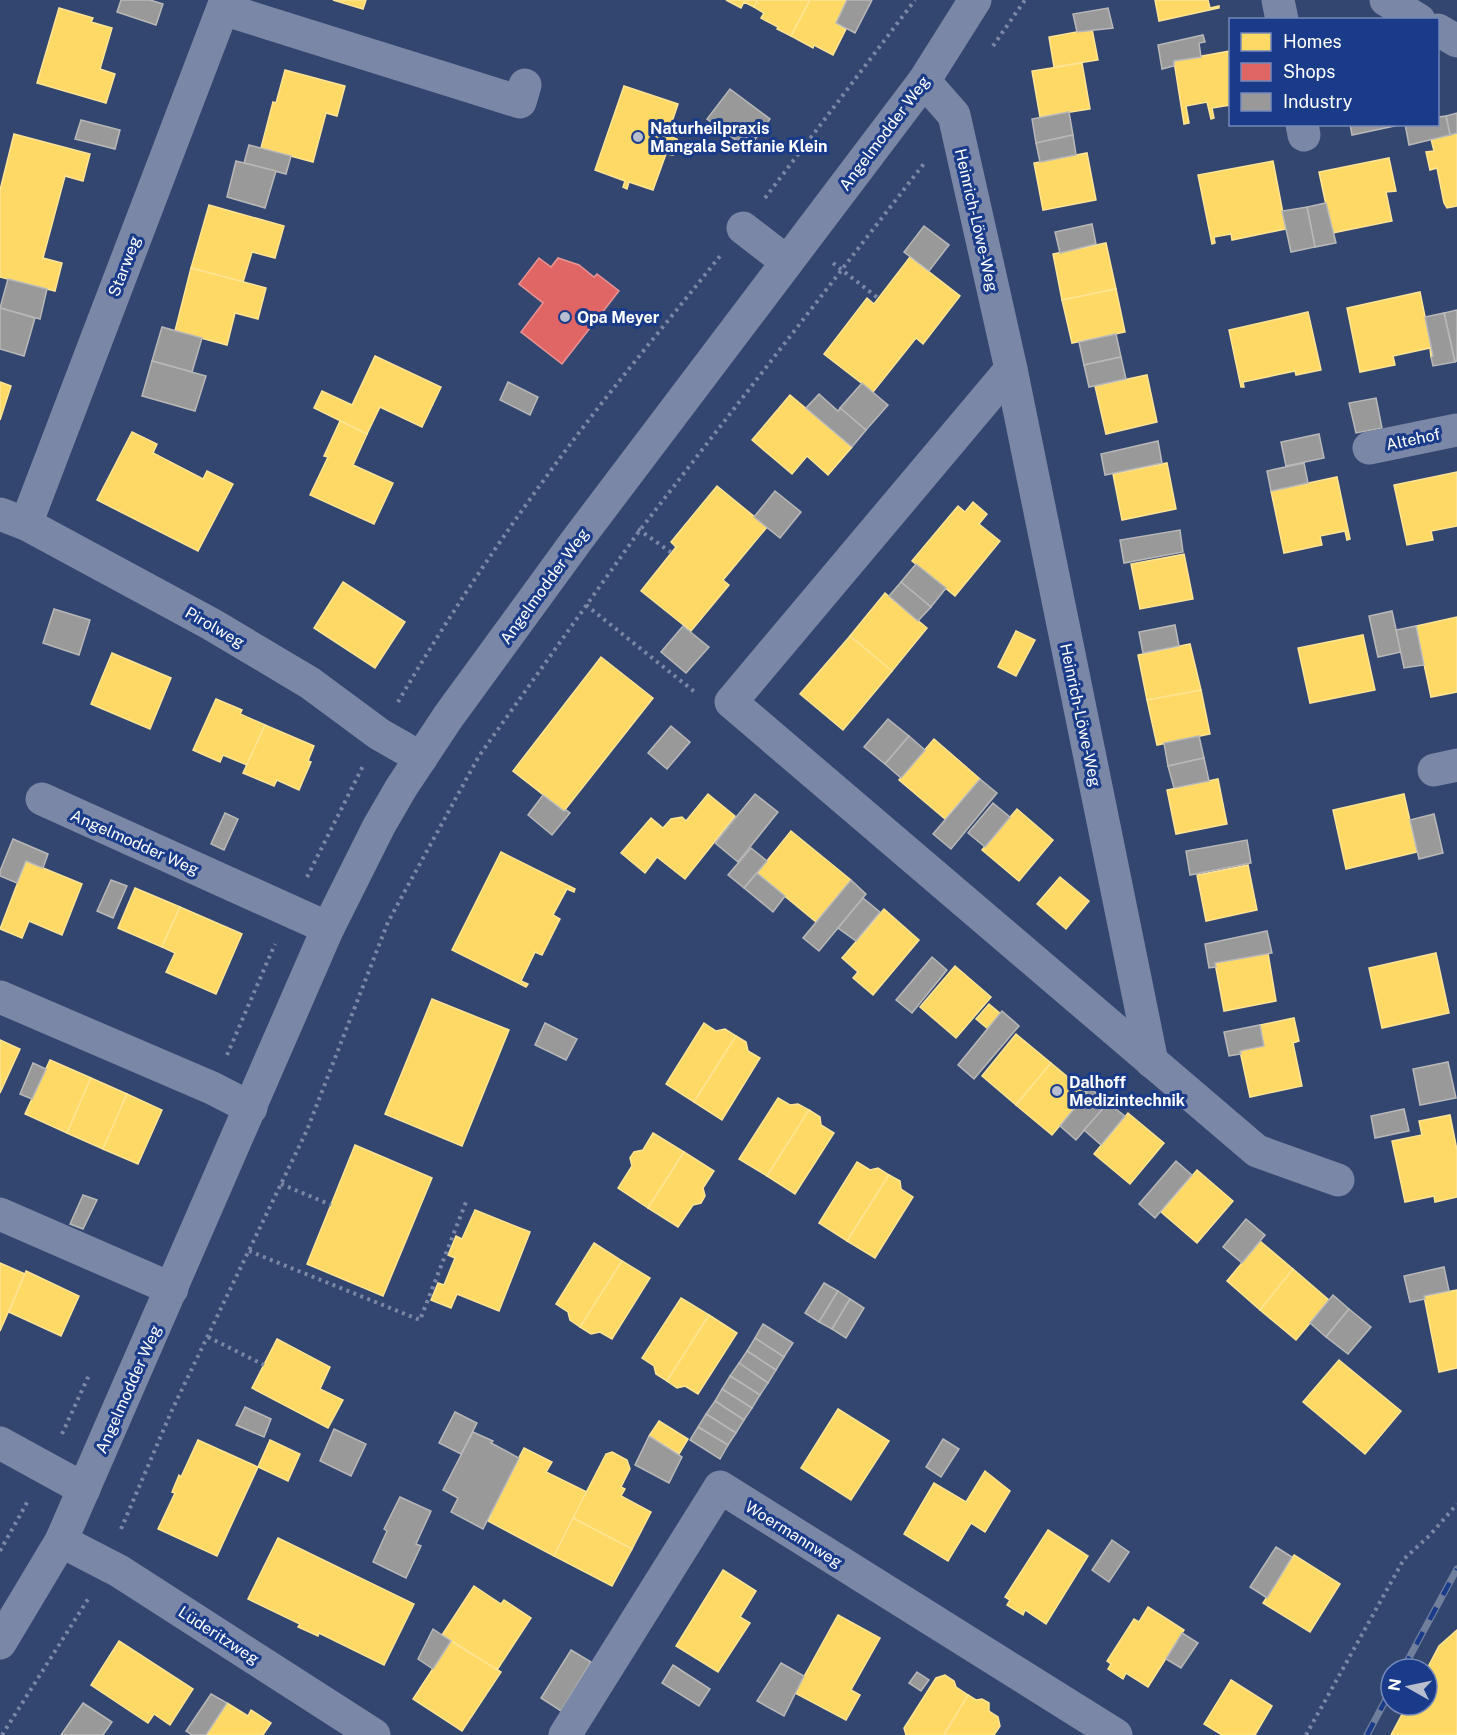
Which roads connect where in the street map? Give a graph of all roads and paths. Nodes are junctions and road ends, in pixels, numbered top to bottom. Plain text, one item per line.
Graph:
1 (975, 0) edge
2 (1025, 0) edge
3 (1278, 0) edge
4 (1386, 0) edge
5 (224, 4) edge
6 (1282, 18) edge
7 (1416, 18) edge
8 (1439, 31) edge
9 (1457, 41) edge
10 (987, 55) dead end
11 (924, 81) junction
12 (525, 85) dead end
13 (954, 115) junction
14 (743, 228) dead end
15 (787, 262) junction
16 (842, 270) junction
17 (878, 298) dead end
18 (1011, 369) junction
19 (1457, 430) edge
20 (1369, 448) dead end
21 (13, 519) edge
22 (640, 530) junction
23 (672, 553) dead end
24 (586, 604) junction
25 (731, 702) junction
26 (421, 758) junction
27 (42, 799) dead end
28 (328, 928) junction
29 (0, 997) edge
30 (1152, 1062) junction
31 (251, 1108) junction
32 (1338, 1180) dead end
33 (281, 1184) junction
34 (466, 1202) dead end
35 (331, 1205) dead end
36 (0, 1214) edge
37 (249, 1251) junction
38 (172, 1288) junction
39 (208, 1337) junction
40 (264, 1365) dead end
41 (0, 1443) edge
42 (84, 1489) junction
43 (1457, 1504) edge
44 (61, 1541) junction
45 (106, 1563) junction
46 (0, 1643) edge
47 (2, 1735) edge
48 (374, 1735) edge
49 (565, 1735) edge
50 (1116, 1735) edge
51 (1306, 1735) edge

1 - 11 street, Angelmodder Weg
2 - 10 path
3 - 6 street
4 - 7 street
5 - 12 street, Starweg
5 - 21 street, Starweg
8 - 9 street
11 - 13 street, Heinrich-Löwe-Weg
11 - 15 street, Angelmodder Weg
13 - 16 path
13 - 18 street, Heinrich-Löwe-Weg
14 - 15 street
15 - 26 street, Angelmodder Weg
16 - 17 path
16 - 22 path
18 - 25 street
18 - 30 street, Heinrich-Löwe-Weg
19 - 20 street, Altehof
21 - 26 street, Pirolweg
22 - 23 path
22 - 24 path
24 - 25 path
24 - 33 path
25 - 30 street
26 - 28 street, Angelmodder Weg
27 - 28 street, Angelmodder Weg
28 - 31 street, Angelmodder Weg
29 - 31 street
30 - 32 street
31 - 38 street, Angelmodder Weg
33 - 35 path
33 - 37 path
34 - 37 path
36 - 38 street
37 - 39 path
38 - 42 street, Angelmodder Weg
39 - 40 path
39 - 45 path
41 - 42 street
42 - 44 street, Angelmodder Weg
43 - 51 path
44 - 45 street, Lüderitzweg
44 - 46 street, Angelmodder Weg
45 - 47 path
45 - 48 street, Lüderitzweg
49 - 50 street, Woermannweg

